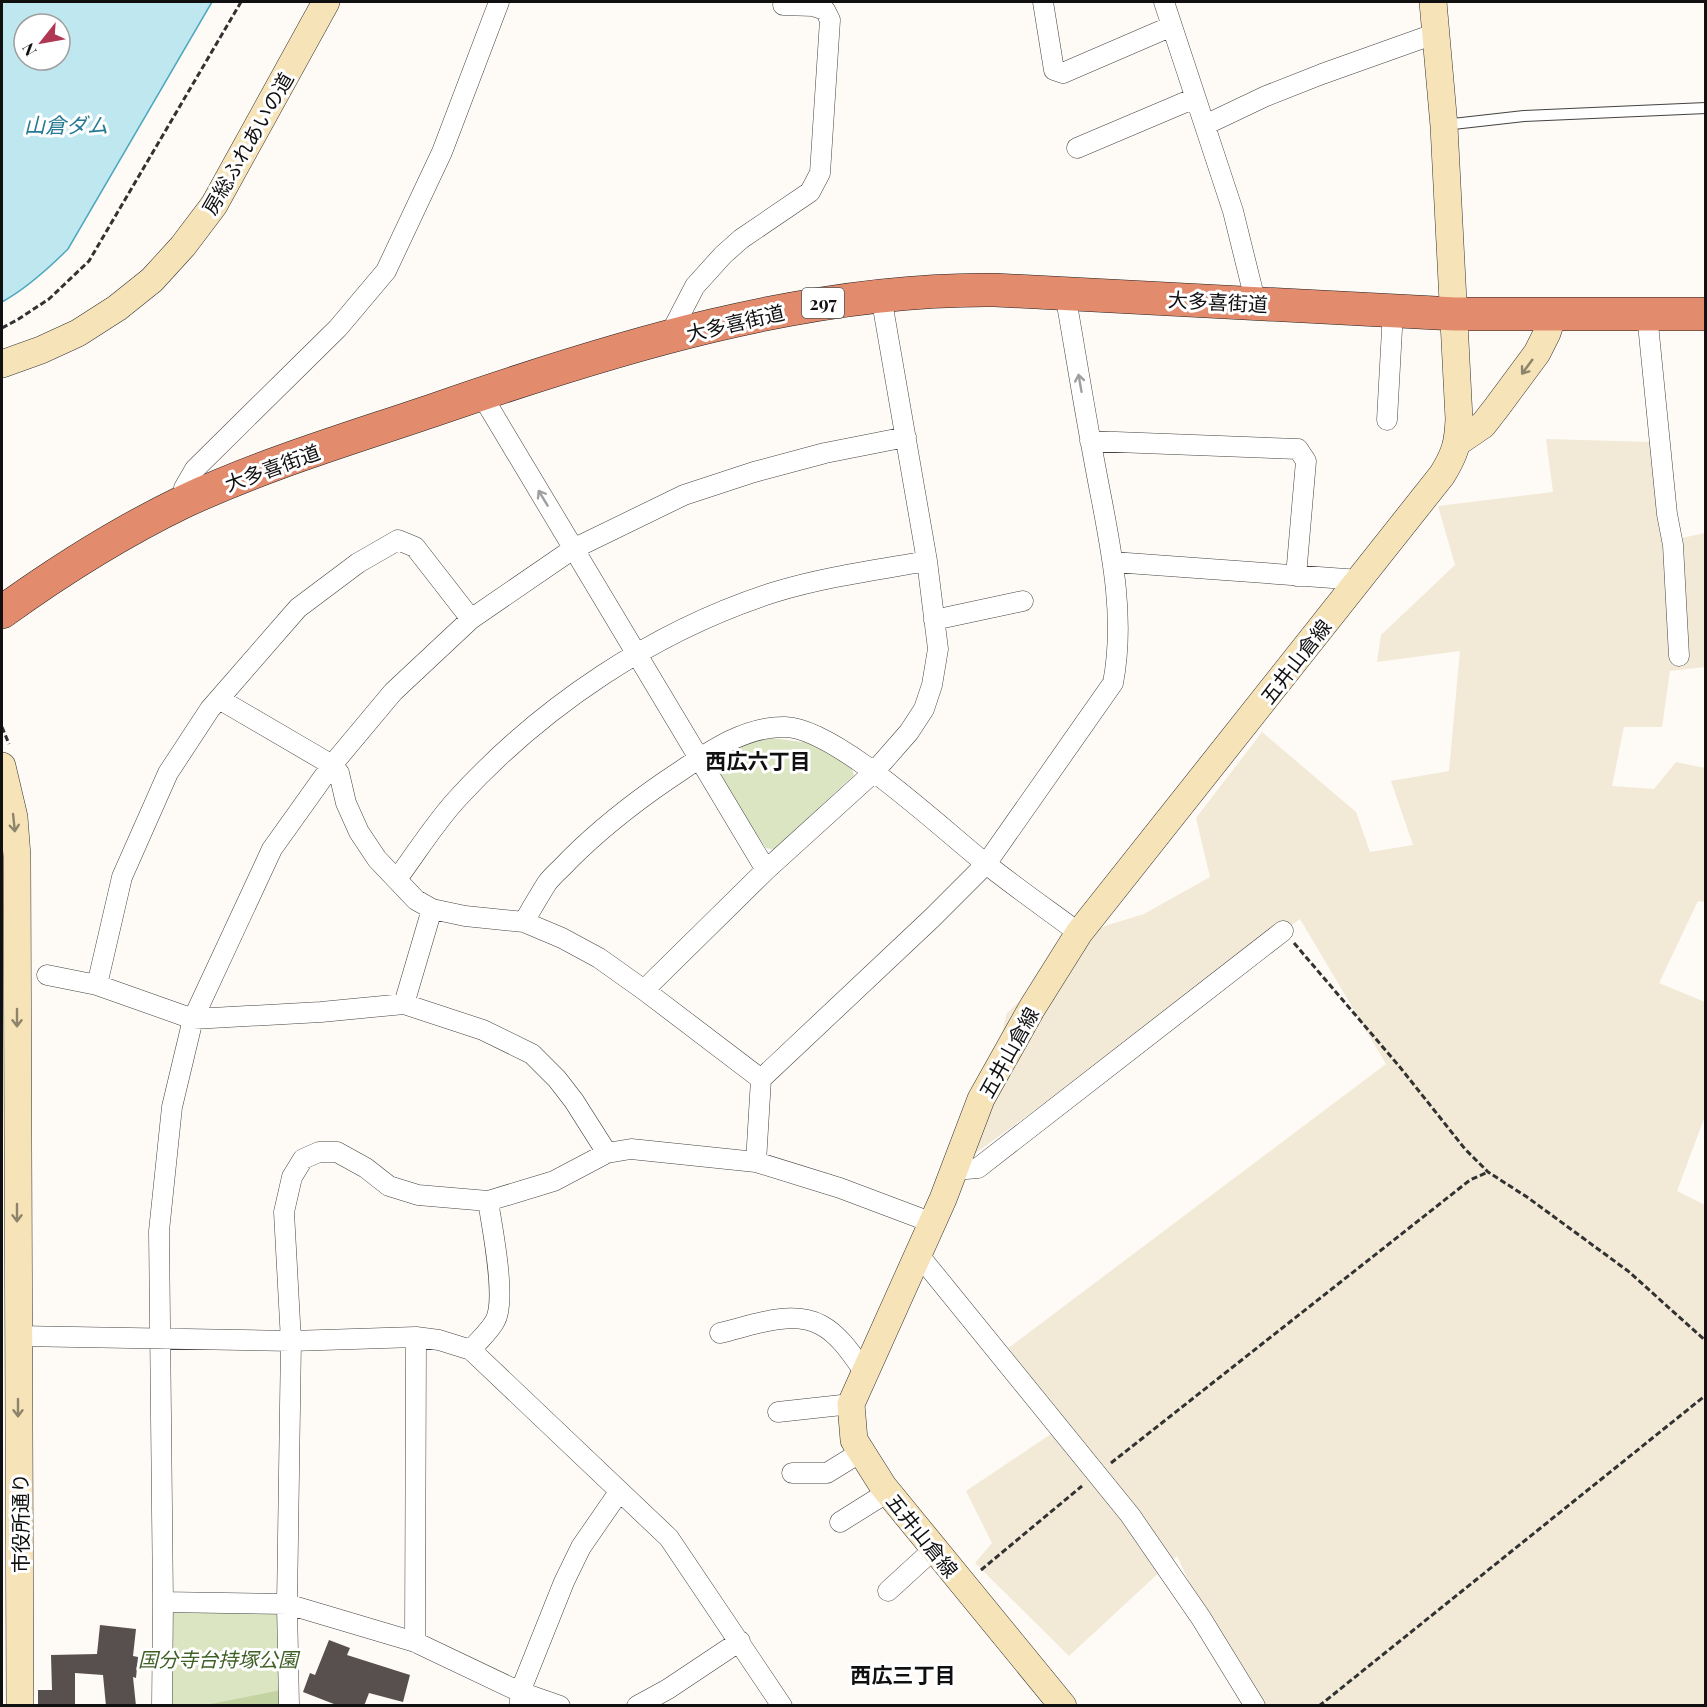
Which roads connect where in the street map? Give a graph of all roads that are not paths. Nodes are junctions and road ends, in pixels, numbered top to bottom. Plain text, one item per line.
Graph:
1 (326, 2) edge
2 (499, 2) edge
3 (1043, 2) edge
4 (1164, 2) edge
5 (1433, 2) edge
6 (783, 5) dead end
7 (1172, 26) junction
8 (1437, 33) junction
9 (1195, 98) junction
10 (1706, 108) edge
11 (1204, 125) junction
12 (1444, 126) junction
13 (1077, 148) dead end
14 (1065, 293) junction
15 (881, 296) junction
16 (1256, 304) junction
17 (1392, 311) junction
18 (1455, 314) junction
19 (1647, 314) junction
20 (1706, 314) edge
21 (1553, 315) junction
22 (668, 338) junction
23 (2, 364) edge
24 (481, 394) junction
25 (1387, 420) dead end
26 (906, 438) junction
27 (1090, 441) junction
28 (1458, 442) junction
29 (183, 502) junction
30 (573, 549) junction
31 (927, 561) junction
32 (1113, 562) junction
33 (1296, 576) junction
34 (1360, 580) junction
35 (1023, 601) dead end
36 (2, 612) edge
37 (471, 619) junction
38 (934, 620) junction
39 (635, 653) junction
40 (1679, 656) dead end
41 (219, 699) junction
42 (699, 759) junction
43 (332, 765) junction
44 (2, 766) edge
45 (874, 772) junction
46 (986, 864) junction
47 (766, 870) junction
48 (397, 879) junction
49 (432, 909) junction
50 (524, 922) junction
51 (1283, 931) road end
52 (1079, 933) junction
53 (47, 975) dead end
54 (97, 985) junction
55 (644, 990) junction
56 (404, 1004) junction
57 (193, 1018) junction
58 (761, 1079) junction
59 (607, 1153) junction
60 (756, 1162) junction
61 (954, 1170) junction
62 (488, 1201) junction
63 (933, 1223) junction
64 (918, 1254) junction
65 (720, 1333) dead end
66 (18, 1336) junction
67 (416, 1337) junction
68 (159, 1340) junction
69 (291, 1341) junction
70 (471, 1350) junction
71 (865, 1373) junction
72 (851, 1404) junction
73 (778, 1412) dead end
74 (861, 1452) junction
75 (792, 1473) dead end
76 (619, 1492) junction
77 (888, 1492) junction
78 (840, 1522) dead end
79 (934, 1549) junction
80 (888, 1591) dead end
81 (163, 1602) junction
82 (287, 1604) junction
83 (740, 1641) junction
84 (415, 1642) junction
85 (520, 1699) edge
86 (20, 1706) edge
87 (162, 1706) edge
88 (289, 1706) edge
89 (561, 1706) edge
90 (637, 1706) edge
91 (782, 1706) edge
92 (1062, 1706) edge
93 (1255, 1706) edge

1 - 23 main road, 房総ふれあいの道
2 - 29 street
3 - 7 street
4 - 7 street
5 - 8 main road, 五井山倉線
6 - 22 street
7 - 9 street
8 - 11 street
8 - 12 main road, 五井山倉線
9 - 11 street
9 - 13 street
10 - 12 lane
11 - 16 street
12 - 18 main road, 五井山倉線
14 - 15 highway, 大多喜街道 / 297
14 - 16 highway, 大多喜街道 / 297
27 -> 14 street
15 - 22 highway, 大多喜街道 / 297
15 - 26 street
16 - 17 highway, 大多喜街道 / 297
17 - 18 highway, 大多喜街道 / 297
17 - 25 street
18 - 21 highway, 大多喜街道 / 297
18 - 28 main road, 五井山倉線
19 - 20 highway, 大多喜街道 / 297
19 - 21 highway, 大多喜街道 / 297
19 - 40 street
21 -> 28 main road
22 - 24 highway, 大多喜街道 / 297
24 - 29 highway, 大多喜街道 / 297
30 -> 24 street
26 - 30 street
26 - 31 street
27 - 32 street
27 - 33 street
28 - 34 main road, 五井山倉線
29 - 36 highway, 大多喜街道 / 297
30 - 37 street
30 - 39 street
31 - 38 street
31 - 39 street
32 - 33 street
32 - 46 street
33 - 34 street
34 - 52 main road, 五井山倉線
35 - 38 street
37 - 41 street
37 - 43 street
38 - 45 street
39 - 42 street
39 - 48 street
41 - 43 street
41 - 54 street
42 - 45 street
42 - 47 street
42 - 50 street
43 - 48 street
43 - 57 street
44 -> 66 main road, 市役所通り
45 - 46 street
45 - 47 street
46 - 52 street
46 - 58 street
47 - 55 street
48 - 49 street
49 - 50 street
49 - 56 street
50 - 55 street
51 - 61 street
52 - 61 main road, 五井山倉線
53 - 54 street
54 - 57 street
55 - 58 street
56 - 57 street
56 - 59 street
57 - 68 street
58 - 60 street
59 - 60 street
59 - 62 street
60 - 63 street
61 - 63 main road, 五井山倉線
62 - 69 street
62 - 70 street
63 - 64 main road, 五井山倉線
64 - 71 main road, 五井山倉線
64 - 93 street
65 - 71 street
66 - 68 street
66 -> 86 main road, 市役所通り
67 - 69 street
67 - 70 street
67 - 84 street
68 - 69 street
68 - 81 street
69 - 82 street
70 - 76 street
71 - 72 main road, 五井山倉線
72 - 73 street
72 - 74 main road, 五井山倉線
74 - 75 street
74 - 77 main road, 五井山倉線
76 - 83 street
76 - 85 street
77 - 78 street
77 - 79 main road, 五井山倉線
79 - 80 street
79 - 92 main road, 五井山倉線
81 - 82 street
81 - 87 street
82 - 84 street
82 - 88 street
83 - 90 street
83 - 91 street
84 - 85 street
85 - 89 street

